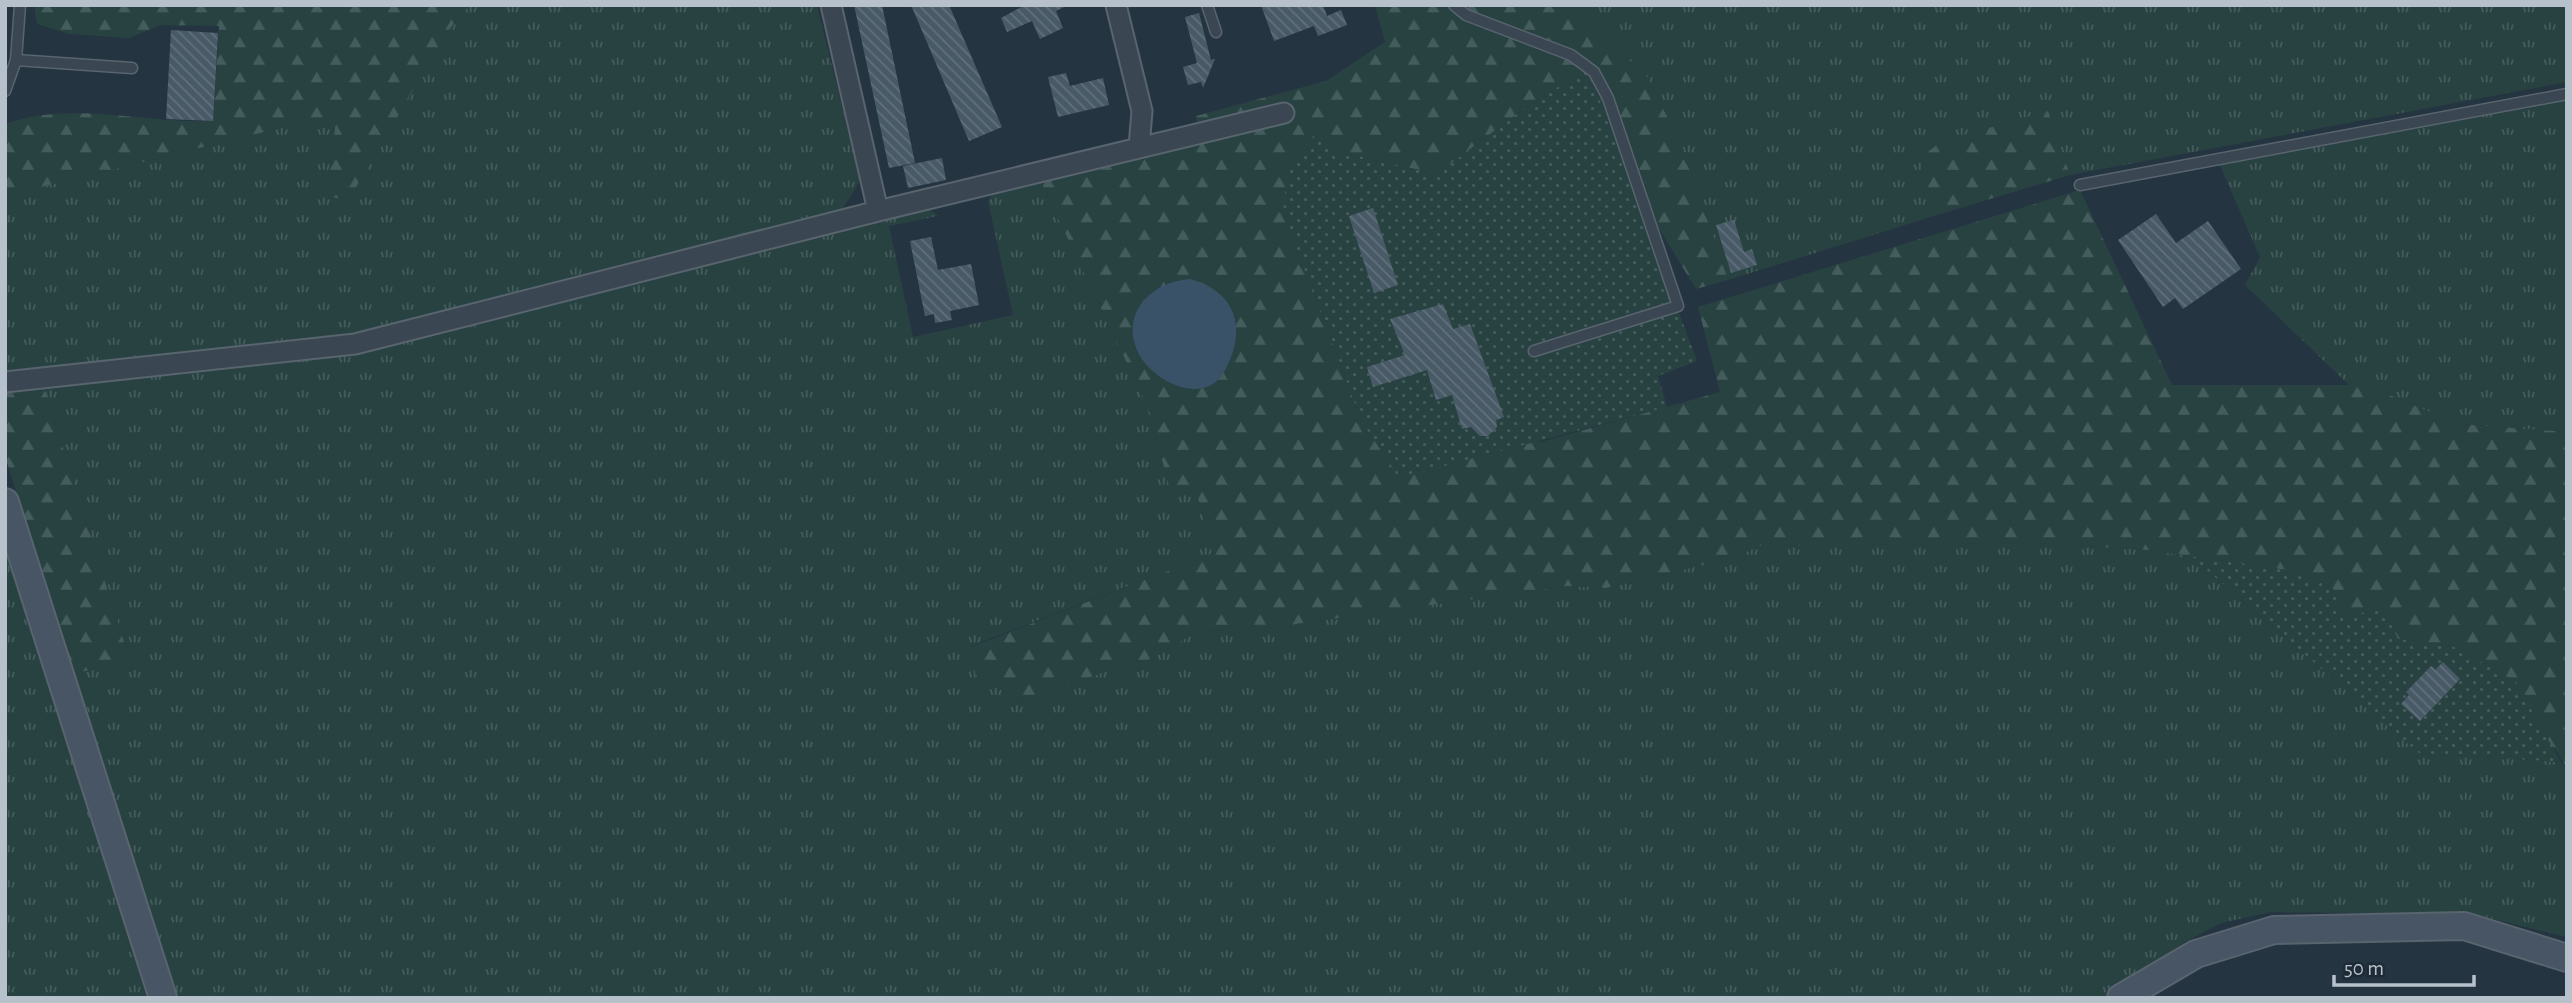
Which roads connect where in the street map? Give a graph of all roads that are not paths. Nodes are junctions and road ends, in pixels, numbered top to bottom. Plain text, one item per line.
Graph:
1 (20, 5) edge
2 (831, 5) edge
3 (1116, 5) edge
4 (1207, 5) edge
5 (1454, 5) edge
6 (1216, 32) dead end
7 (16, 60) junction
8 (132, 68) dead end
9 (5, 91) edge
10 (2567, 94) edge
11 (1284, 113) dead end
12 (1139, 147) junction
13 (2080, 185) dead end
14 (878, 211) junction
15 (1534, 351) dead end
16 (5, 382) edge
17 (5, 502) edge
18 (2567, 958) edge
19 (163, 998) edge
20 (2121, 998) edge

1 - 7 lane
2 - 14 street
3 - 12 street
4 - 6 lane
5 - 15 lane
7 - 8 lane
7 - 9 lane
10 - 13 lane
11 - 12 street
12 - 14 street
14 - 16 street
17 - 19 main road
18 - 20 main road

